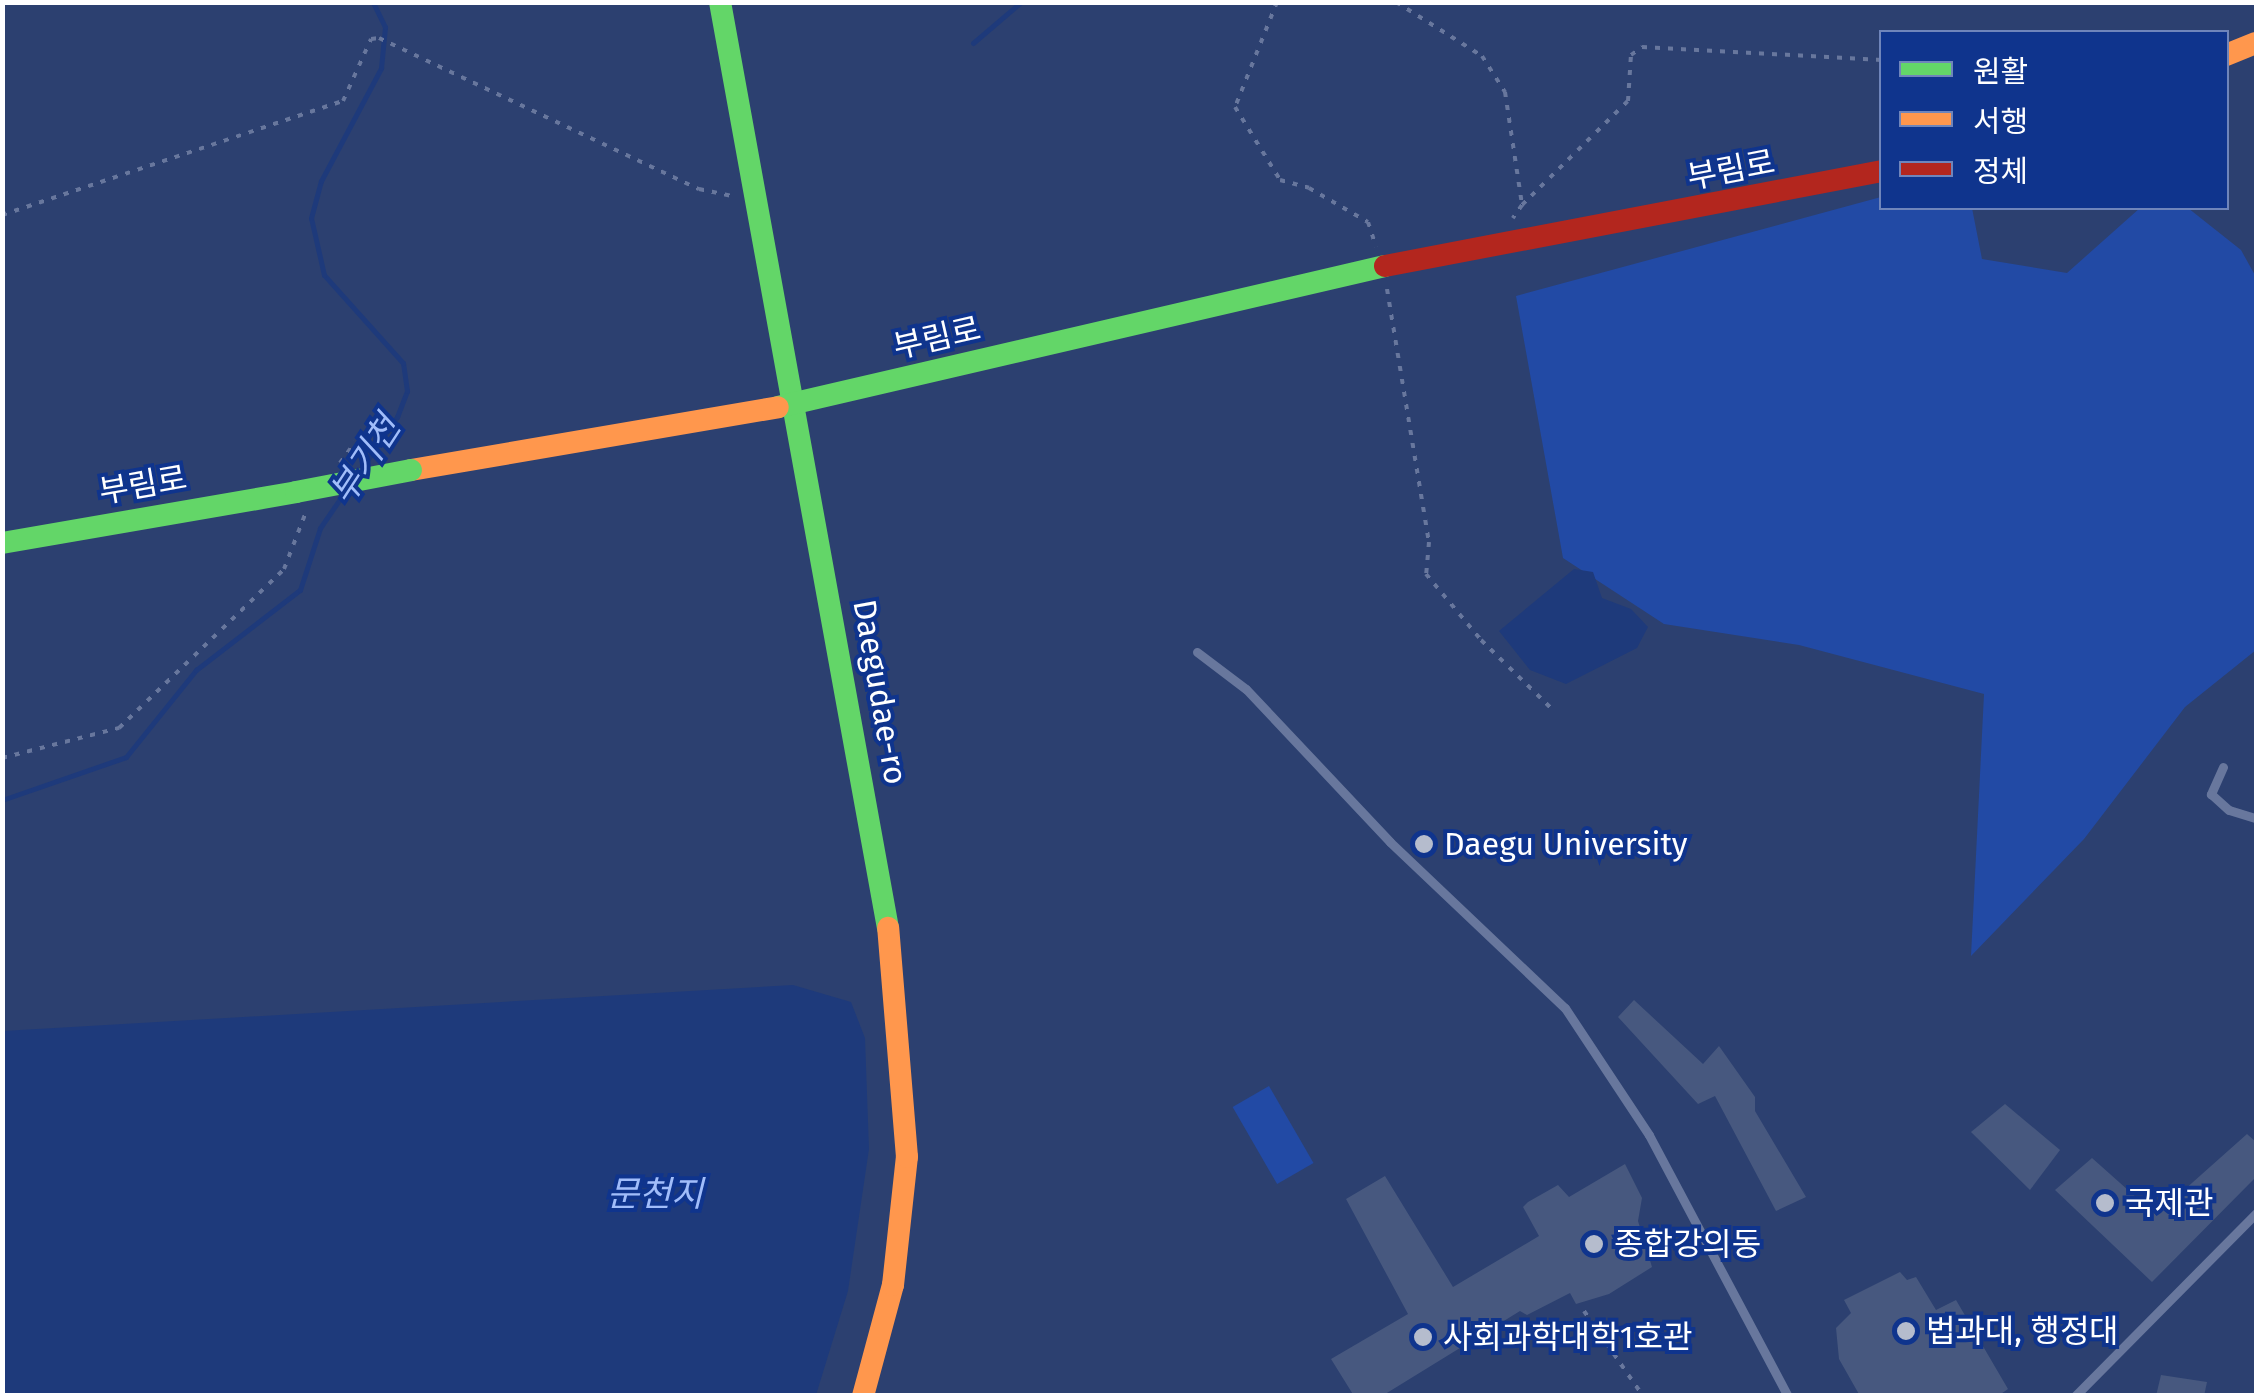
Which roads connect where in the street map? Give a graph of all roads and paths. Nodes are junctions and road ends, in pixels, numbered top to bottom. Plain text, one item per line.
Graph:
1 (720, 2) edge
2 (1277, 2) edge
3 (1396, 2) edge
4 (2256, 43) edge
5 (2229, 54) edge
6 (1879, 60) edge
7 (1879, 171) edge
8 (758, 200) junction
9 (1522, 206) junction
10 (2, 215) edge
11 (1494, 247) junction
12 (1378, 252) dead end
13 (1386, 287) dead end
14 (797, 404) junction
15 (355, 442) dead end
16 (335, 471) dead end
17 (306, 495) junction
18 (2, 542) edge
19 (1197, 652) dead end
20 (1553, 710) dead end
21 (2, 758) edge
22 (2223, 768) dead end
23 (2256, 818) edge
24 (2256, 1213) edge
25 (1584, 1312) dead end
26 (864, 1396) edge
27 (1643, 1396) edge
28 (1788, 1396) edge
29 (2075, 1396) edge

1 - 8 street, Daegudae-ro
2 - 12 path
3 - 9 path
4 - 5 street
6 - 9 path
7 - 11 street, 부림로
8 - 10 path
8 - 14 street, Daegudae-ro
9 - 11 path
11 - 14 street, 부림로
13 - 20 path
14 - 17 street, 부림로, bridge
14 - 26 street, Daegudae-ro
15 - 16 path
17 - 18 street, 부림로
17 - 21 path
19 - 28 lane
22 - 23 lane
24 - 29 lane
25 - 27 path

